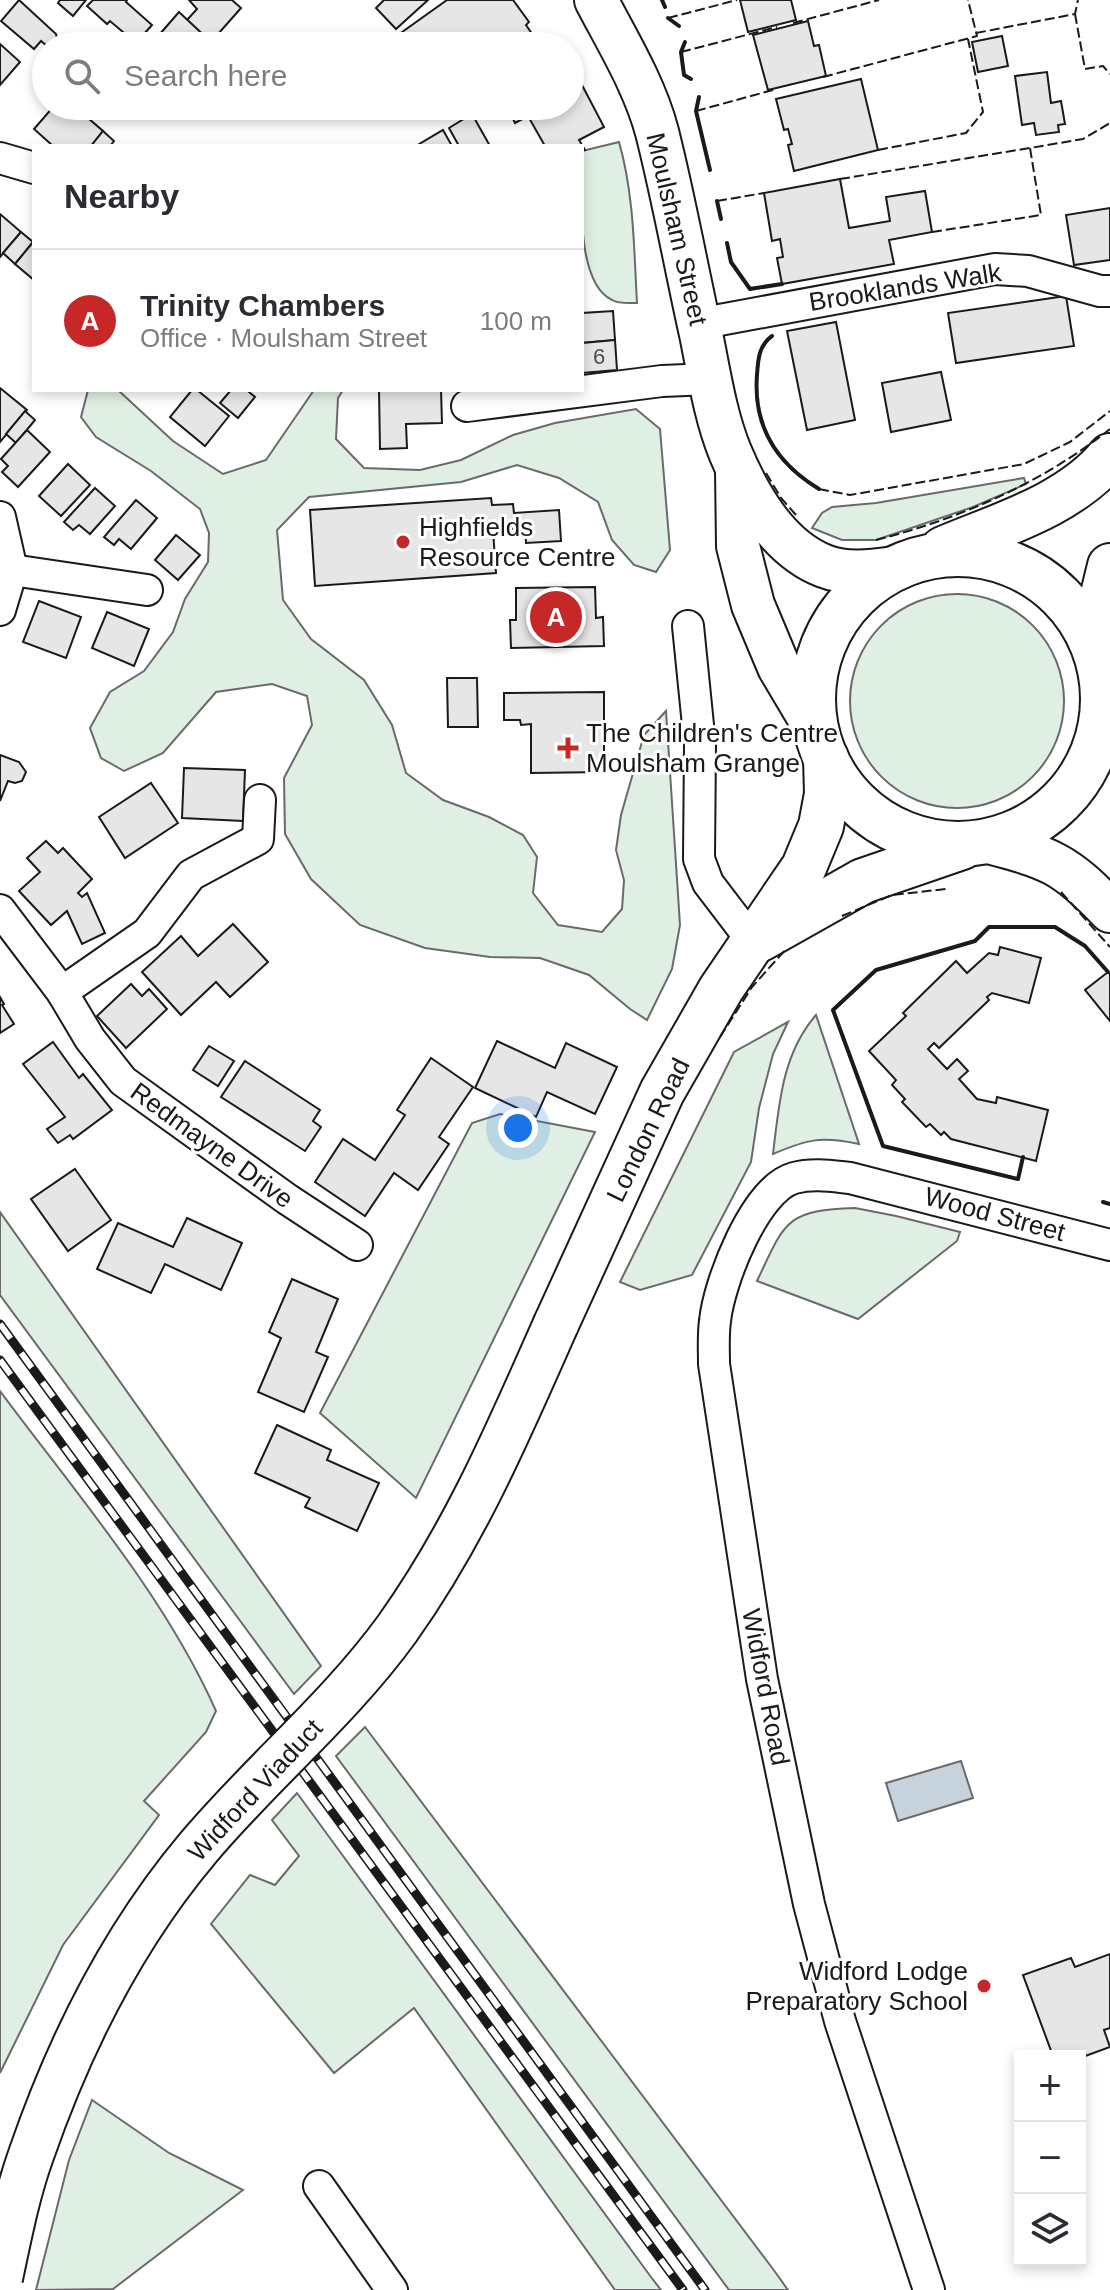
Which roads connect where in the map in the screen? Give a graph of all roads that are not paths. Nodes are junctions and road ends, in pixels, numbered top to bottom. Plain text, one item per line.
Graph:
1 (596, 0) edge
2 (0, 158) edge
3 (32, 167) edge
4 (1110, 291) edge
5 (698, 324) junction
6 (710, 379) junction
7 (584, 391) edge
8 (576, 392) edge
9 (467, 406) dead end
10 (1105, 465) edge
11 (737, 466) junction
12 (0, 517) edge
13 (909, 563) junction
14 (1110, 566) edge
15 (12, 570) junction
16 (147, 590) dead end
17 (0, 610) edge
18 (688, 626) dead end
19 (1104, 695) edge
20 (821, 745) junction
21 (260, 800) dead end
22 (978, 842) junction
23 (0, 910) edge
24 (1110, 911) edge
25 (753, 942) junction
26 (62, 992) junction
27 (880, 1185) joint
28 (357, 1245) dead end
29 (1110, 1245) edge
30 (556, 1324) joint
31 (319, 2186) dead end
32 (0, 2278) edge
33 (392, 2290) edge
34 (929, 2290) edge

1 - 5 main road, Moulsham Street
2 - 3 street
4 - 5 street, Brooklands Walk
5 - 6 main road, Moulsham Street
6 - 7 street
6 - 11 main road, Moulsham Street
8 - 9 street
10 - 13 main road, London Road
11 - 13 main road, Moulsham Street
11 - 20 main road, Moulsham Street
12 - 15 street
13 - 19 main road
13 - 20 main road, London Road
14 - 19 main road, London Road
15 - 16 street
15 - 17 street
18 - 25 street
19 - 22 main road, London Road
20 - 22 main road
20 - 25 main road, London Road
21 - 26 street
22 - 24 main road
22 - 25 main road, London Road
23 - 26 street, Redmayne Drive
25 - 30 main road, London Road
26 - 28 street, Redmayne Drive
27 - 29 street, Wood Street
27 - 34 street, Widford Road
30 - 32 main road, Widford Viaduct, bridge
31 - 33 street

